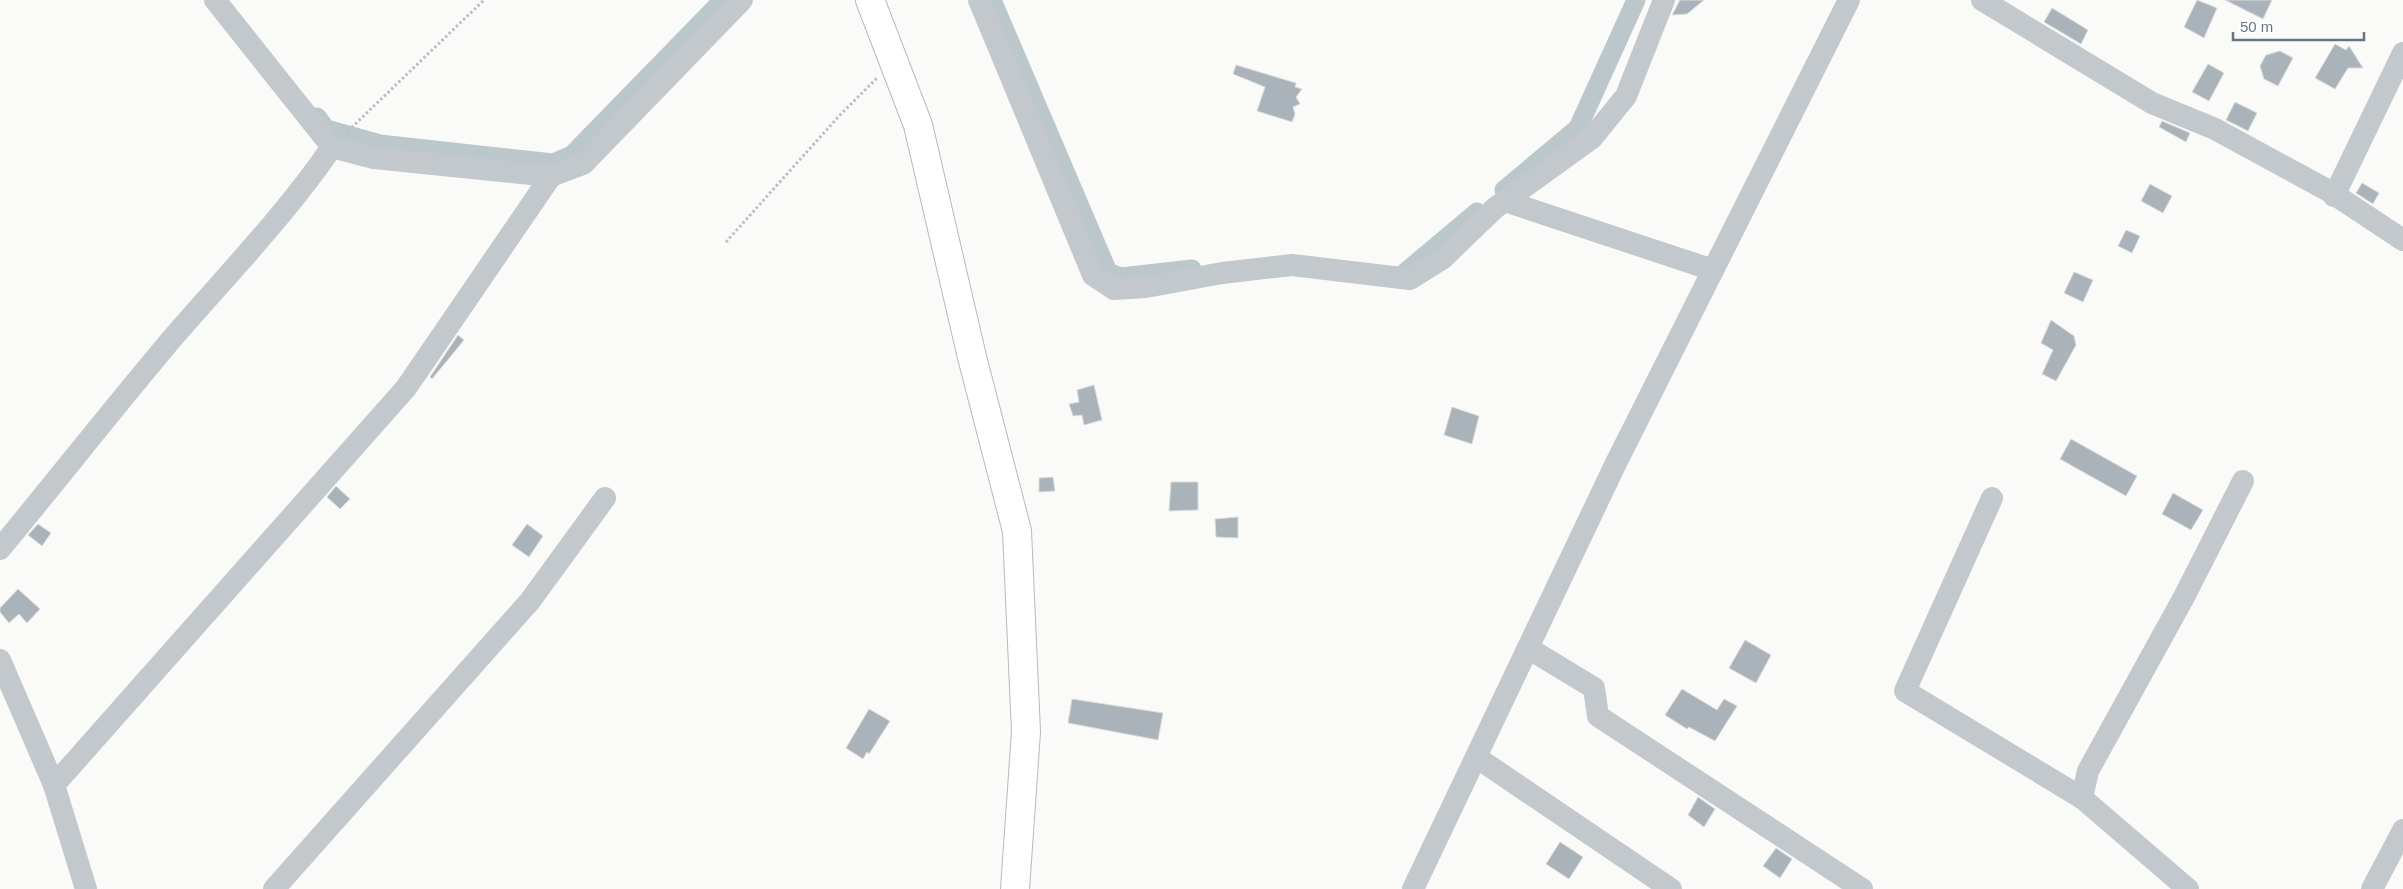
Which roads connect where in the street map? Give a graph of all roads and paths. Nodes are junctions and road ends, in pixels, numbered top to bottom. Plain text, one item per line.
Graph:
1 (215, 0) edge
2 (484, 0) edge
3 (742, 0) edge
4 (870, 0) edge
5 (979, 0) edge
6 (1664, 0) edge
7 (1848, 0) edge
8 (1982, 0) edge
9 (2403, 53) edge
10 (881, 76) dead end
11 (332, 147) junction
12 (551, 176) junction
13 (2334, 196) junction
14 (1505, 201) junction
15 (2403, 240) edge
16 (726, 242) dead end
17 (1713, 270) junction
18 (2243, 481) dead end
19 (605, 498) dead end
20 (1992, 498) dead end
21 (0, 549) edge
22 (1528, 648) junction
23 (0, 660) edge
24 (1476, 757) junction
25 (54, 785) junction
26 (2082, 798) junction
27 (2403, 830) edge
28 (86, 889) edge
29 (274, 889) edge
30 (1015, 889) edge
31 (1413, 889) edge
32 (1671, 889) edge
33 (1862, 889) edge
34 (2188, 889) edge
35 (2372, 889) edge

1 - 11 street
2 - 11 path
3 - 12 street
4 - 30 main road
5 - 14 street
6 - 14 street
7 - 17 street
8 - 13 street
9 - 13 street
10 - 16 path
11 - 12 street
11 - 21 street
12 - 25 street
13 - 15 street
14 - 17 street
17 - 22 street
18 - 26 street
19 - 29 street
20 - 26 street
22 - 24 street
22 - 33 street
23 - 25 street
24 - 31 street
24 - 32 street
25 - 28 street
26 - 34 street
27 - 35 street

